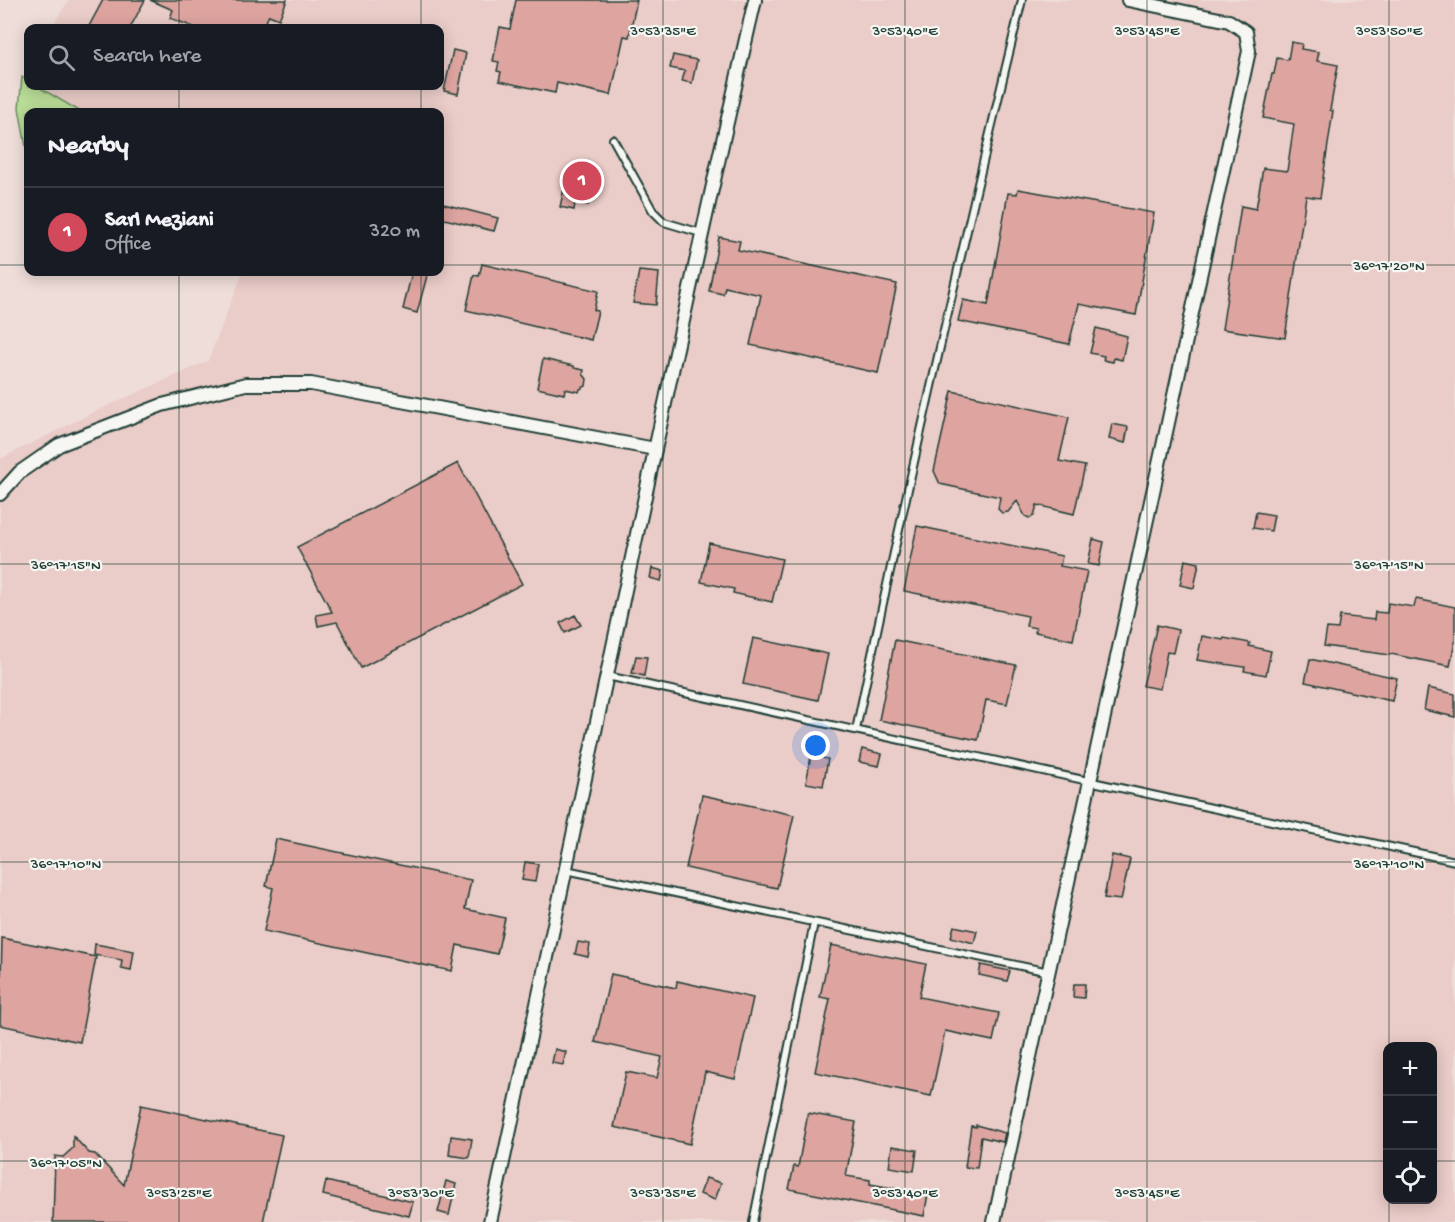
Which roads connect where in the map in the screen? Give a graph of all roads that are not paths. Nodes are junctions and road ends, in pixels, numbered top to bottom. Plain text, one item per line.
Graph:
1 (754, 0) edge
2 (1022, 0) edge
3 (1128, 0) edge
4 (613, 139) dead end
5 (701, 232) junction
6 (655, 449) junction
7 (0, 494) edge
8 (607, 676) junction
9 (856, 730) junction
10 (1090, 782) junction
11 (1455, 861) edge
12 (566, 870) junction
13 (814, 923) junction
14 (1049, 972) junction
15 (490, 1222) edge
16 (753, 1222) edge
17 (994, 1222) edge

1 - 5 street
2 - 9 lane
3 - 10 street
4 - 5 lane
5 - 6 street
6 - 7 street
6 - 8 street
8 - 9 lane
8 - 12 street
9 - 10 lane
10 - 11 lane
10 - 14 street
12 - 13 lane
12 - 15 street
13 - 14 lane
13 - 16 lane
14 - 17 street

